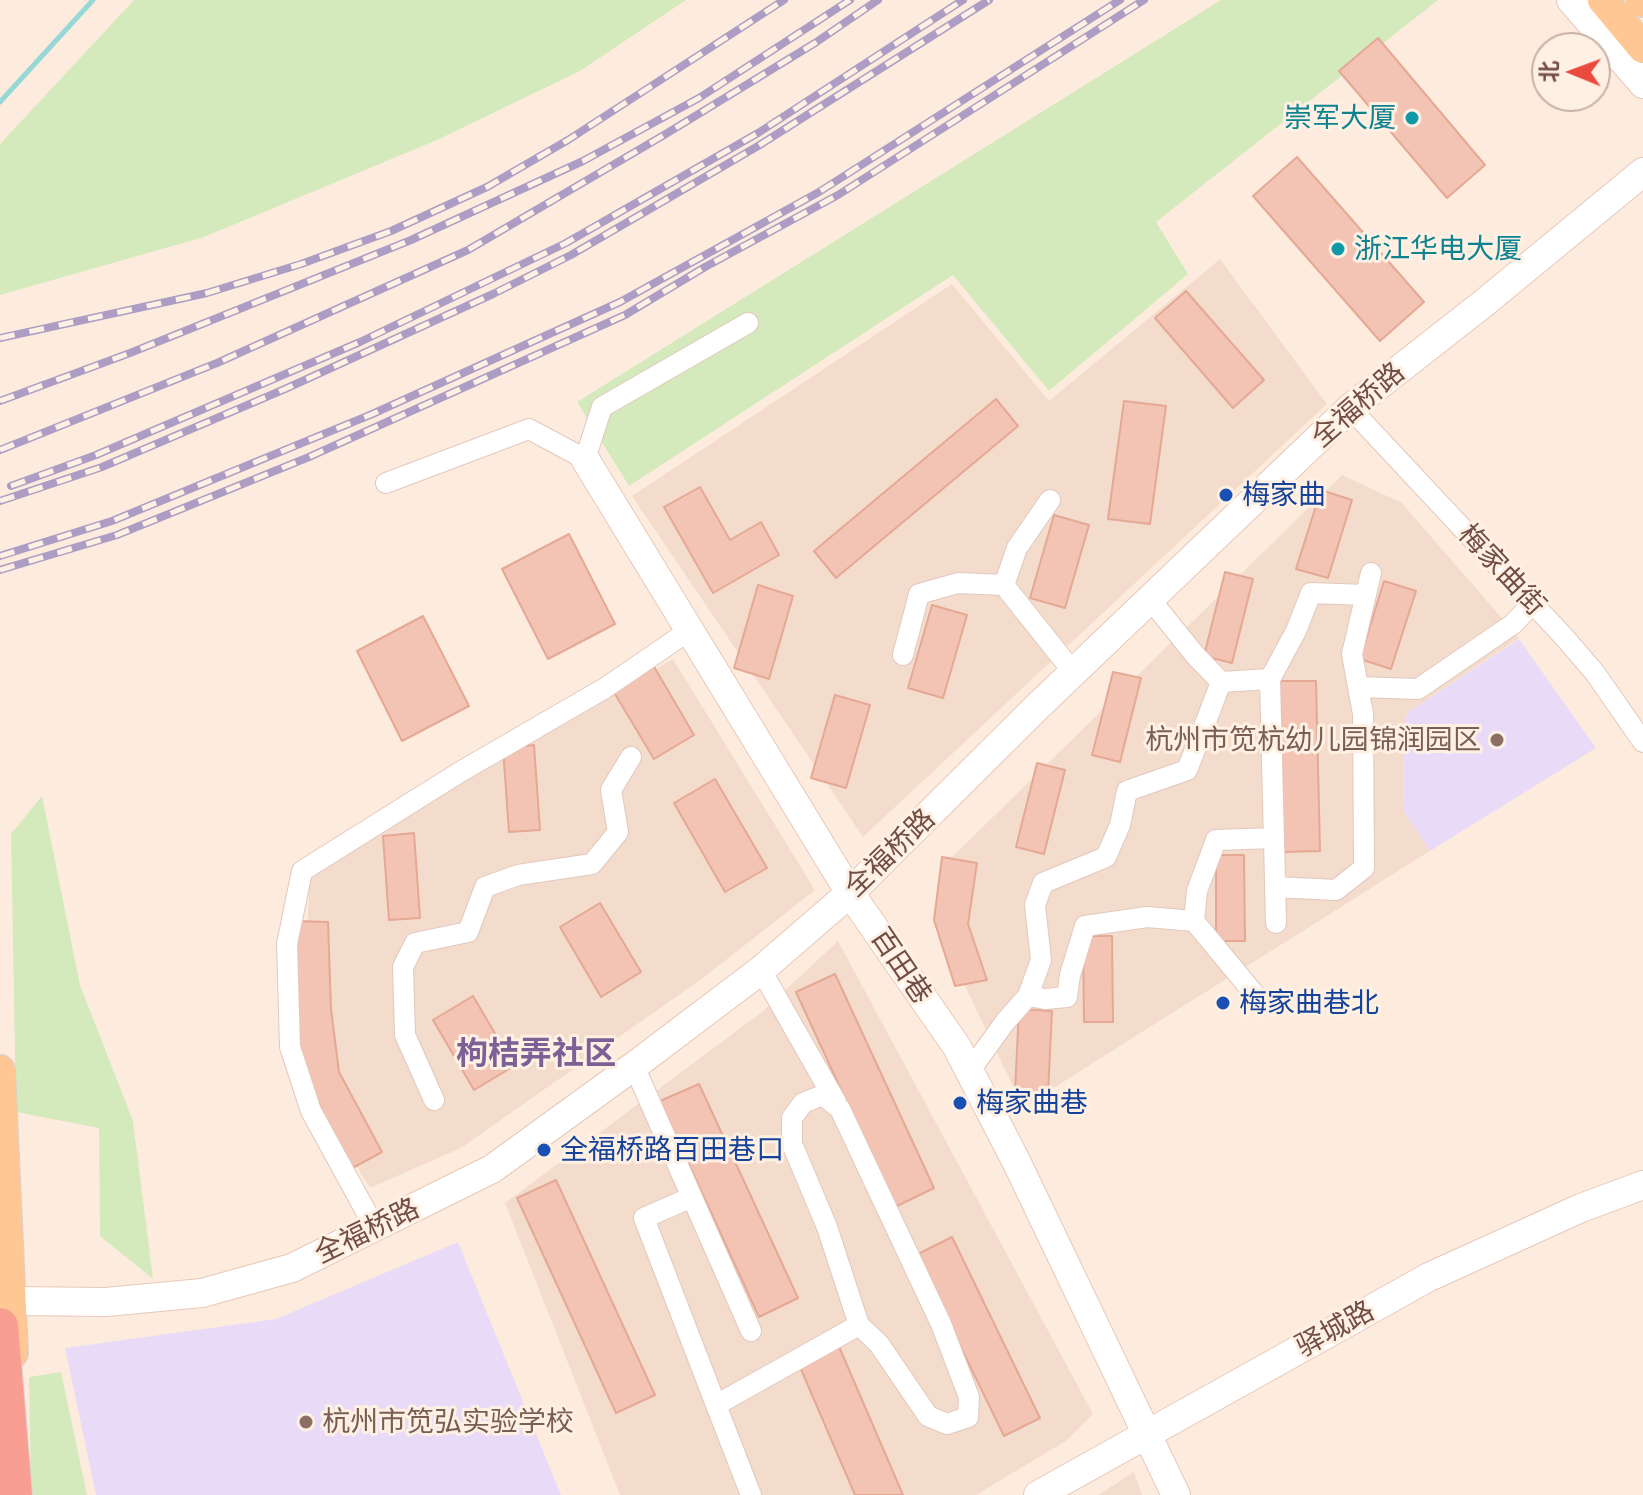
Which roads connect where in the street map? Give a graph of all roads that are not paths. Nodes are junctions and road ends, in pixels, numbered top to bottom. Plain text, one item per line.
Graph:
1 (1571, 0) edge
2 (1603, 0) edge
3 (1643, 48) edge
4 (1643, 84) edge
5 (1643, 172) edge
6 (748, 323) dead end
7 (1350, 408) junction
8 (585, 459) junction
9 (386, 483) dead end
10 (1050, 500) dead end
11 (1371, 573) dead end
12 (1004, 585) junction
13 (1366, 595) junction
14 (1150, 599) junction
15 (1533, 603) junction
16 (690, 630) junction
17 (903, 655) dead end
18 (1073, 672) junction
19 (1270, 679) junction
20 (1221, 682) junction
21 (1358, 687) junction
22 (1643, 742) edge
23 (631, 757) dead end
24 (1274, 838) junction
25 (1275, 887) junction
26 (850, 893) junction
27 (1194, 921) junction
28 (1276, 923) dead end
29 (761, 970) junction
30 (1028, 996) junction
31 (1261, 1002) dead end
32 (634, 1066) junction
33 (0, 1070) edge
34 (969, 1072) junction
35 (434, 1100) dead end
36 (840, 1109) junction
37 (1643, 1185) edge
38 (692, 1197) junction
39 (375, 1228) junction
40 (6, 1313) edge
41 (859, 1325) junction
42 (751, 1331) dead end
43 (716, 1405) junction
44 (1148, 1433) junction
45 (16, 1495) edge
46 (751, 1495) edge
47 (1038, 1495) edge
48 (1176, 1495) edge

1 - 4 street
2 - 3 main road
5 - 7 street, 全福桥路
6 - 8 street
7 - 14 street, 全福桥路
7 - 15 street, 梅家曲街
8 - 9 street
8 - 16 street, 百田巷
10 - 12 street
11 - 13 street
12 - 17 street
12 - 18 street
13 - 19 street
13 - 21 street
14 - 18 street, 全福桥路
14 - 20 street
15 - 21 street
15 - 22 street, 梅家曲街
16 - 26 street, 百田巷
16 - 39 street
18 - 26 street, 全福桥路
19 - 20 street
19 - 24 street
20 - 30 street
21 - 25 street
23 - 35 street
24 - 25 street
24 - 27 street
25 - 28 street
26 - 29 street, 全福桥路
26 - 34 street, 百田巷
27 - 30 street
27 - 31 street
29 - 32 street, 全福桥路
29 - 36 street
30 - 34 street
32 - 38 street
32 - 39 street, 全福桥路
33 - 40 main road
34 - 44 street, 百田巷
36 - 41 street
36 - 41 street
37 - 44 street, 驿城路
38 - 42 street
38 - 43 street
39 - 40 street, 全福桥路
40 - 45 highway
41 - 43 street
43 - 46 street
44 - 47 street, 驿城路
44 - 48 street, 百田巷

